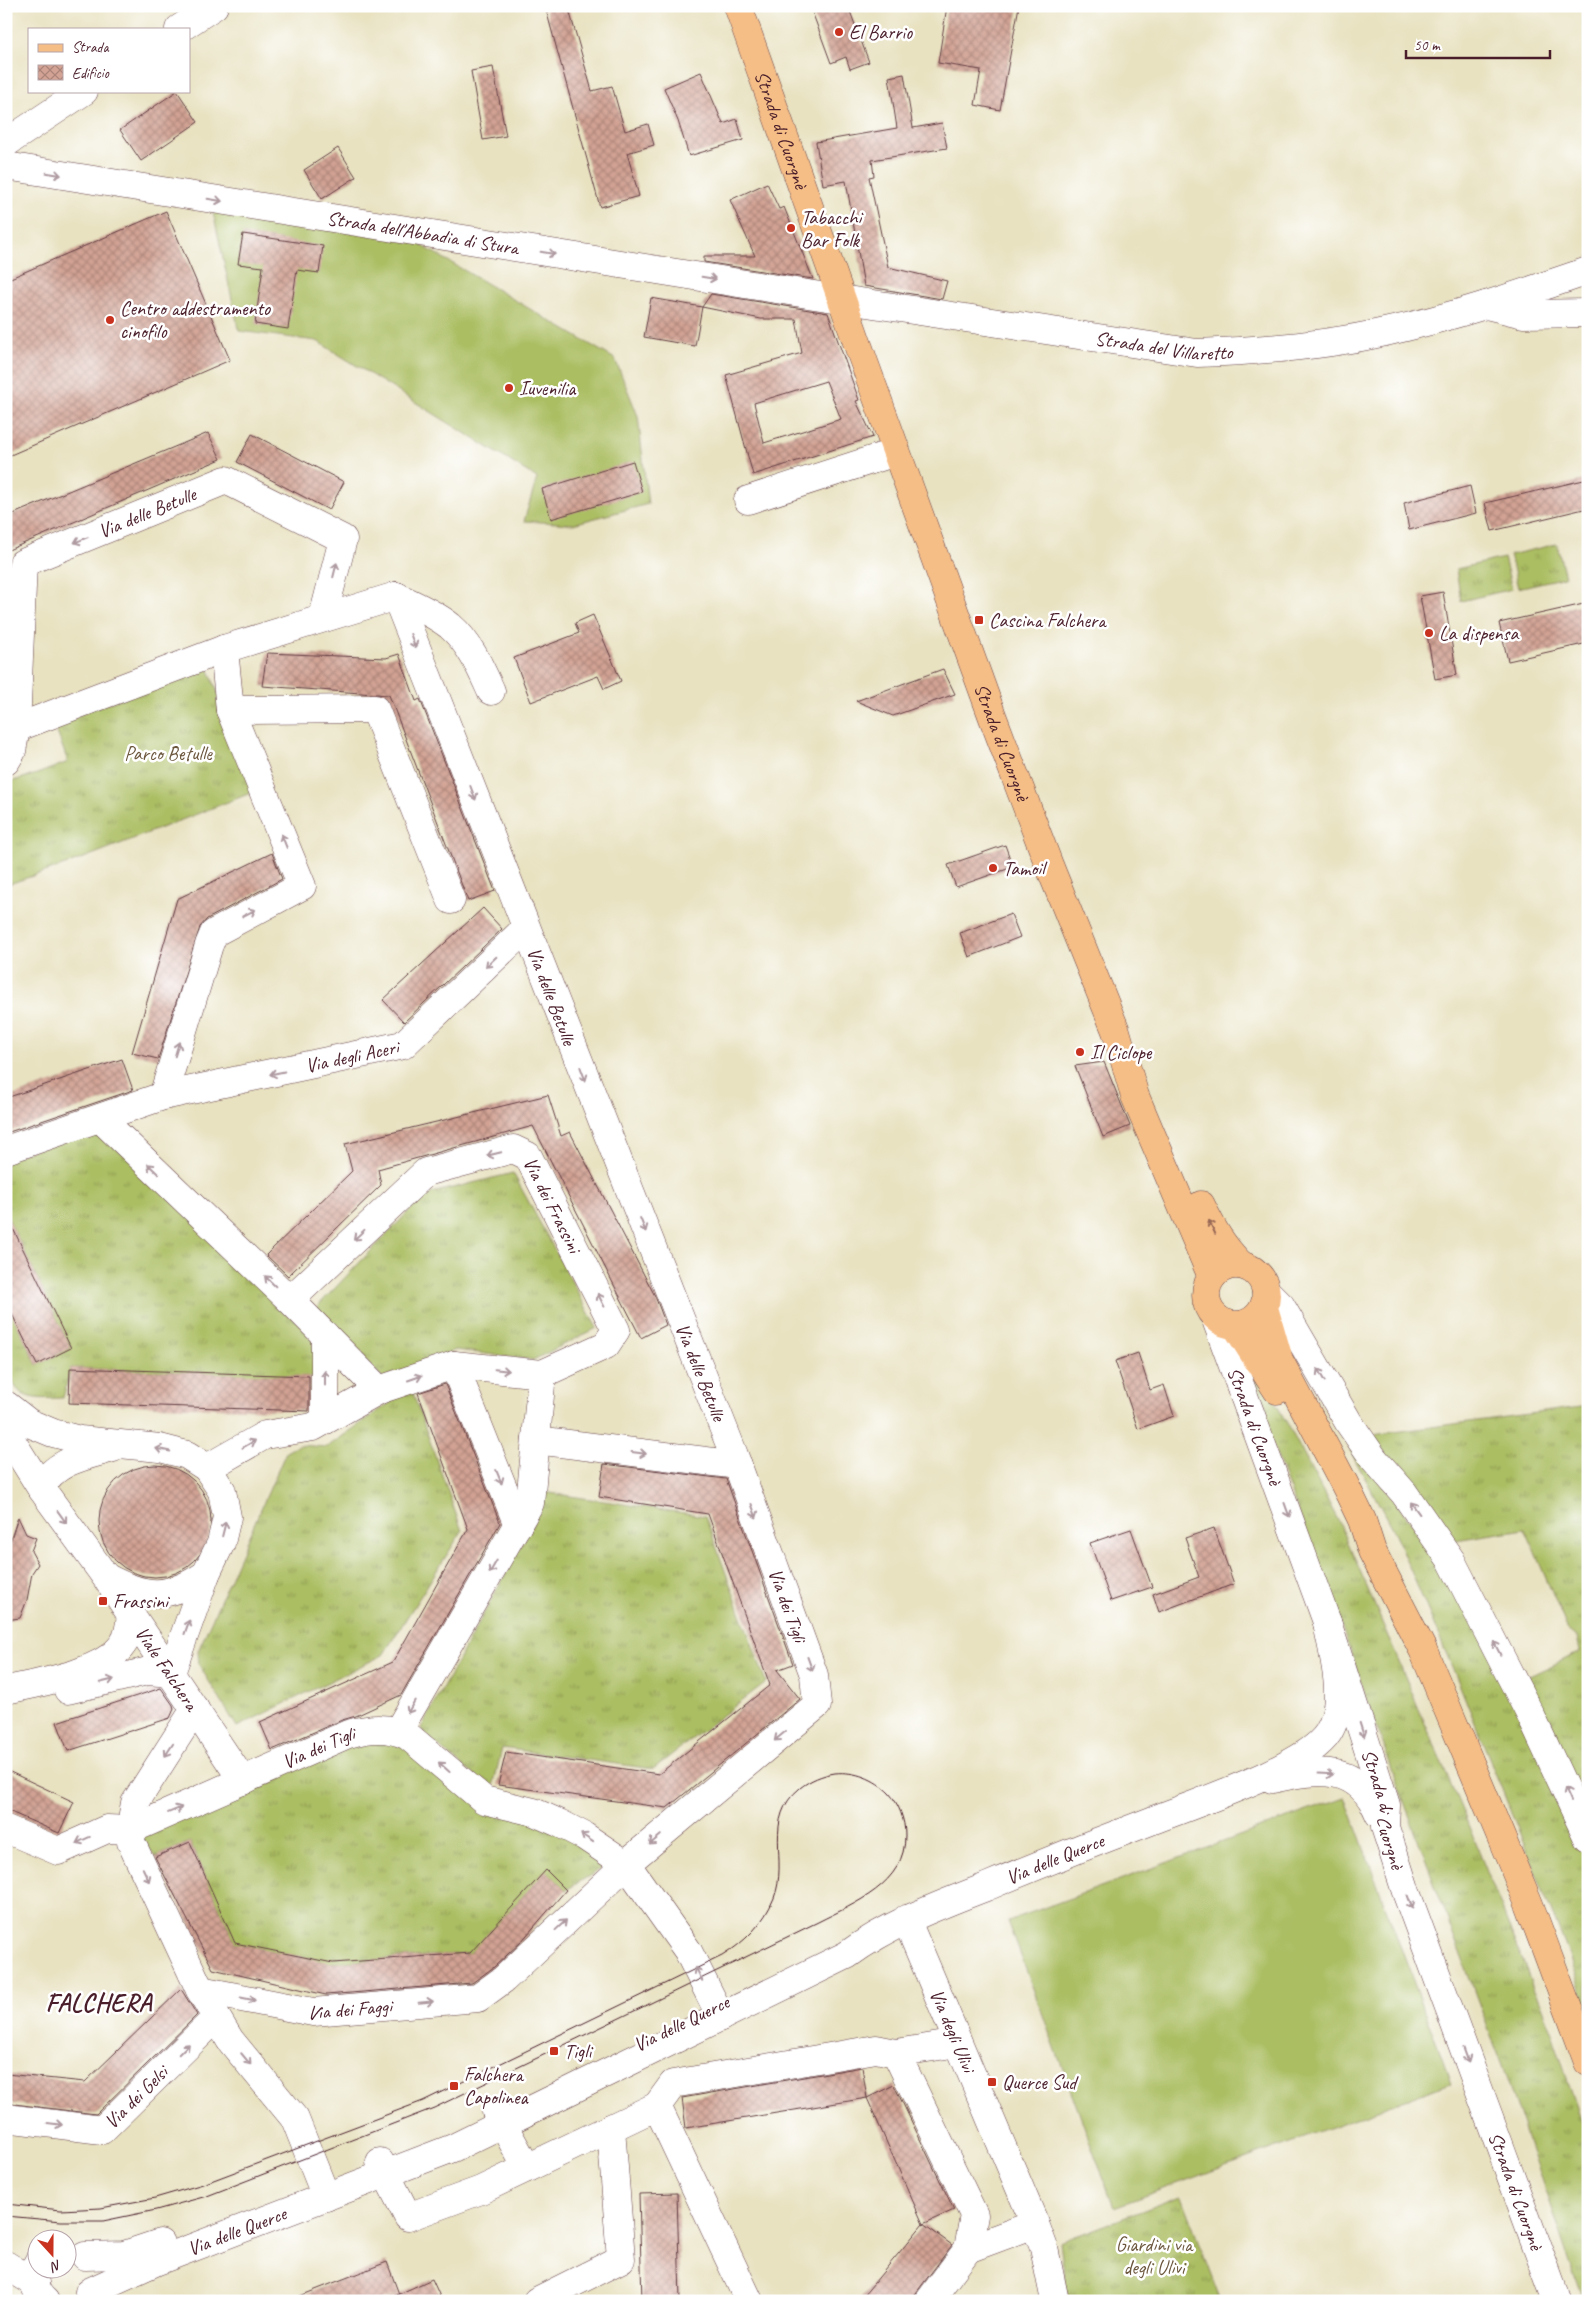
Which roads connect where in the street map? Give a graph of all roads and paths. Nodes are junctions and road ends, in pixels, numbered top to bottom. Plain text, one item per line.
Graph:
1 (214, 6) edge
2 (738, 6) edge
3 (181, 28) edge
4 (82, 92) edge
5 (6, 143) edge
6 (6, 166) edge
7 (1588, 270) edge
8 (841, 299) junction
9 (1486, 305) junction
10 (1588, 313) edge
11 (896, 452) junction
12 (748, 500) dead end
13 (396, 596) junction
14 (323, 617) junction
15 (224, 649) junction
16 (492, 691) dead end
17 (230, 710) junction
18 (16, 728) junction
19 (6, 761) edge
20 (451, 900) dead end
21 (526, 928) junction
22 (1116, 1031) junction
23 (163, 1096) junction
24 (138, 1106) junction
25 (101, 1119) junction
26 (129, 1146) junction
27 (6, 1150) edge
28 (1241, 1266) junction
29 (1212, 1277) junction
30 (1265, 1299) junction
31 (290, 1300) junction
32 (1226, 1321) junction
33 (325, 1335) junction
34 (454, 1365) junction
35 (542, 1374) junction
36 (379, 1390) junction
37 (6, 1405) edge
38 (325, 1420) junction
39 (6, 1432) edge
40 (536, 1440) junction
41 (124, 1445) junction
42 (738, 1465) junction
43 (207, 1468) junction
44 (41, 1488) junction
45 (518, 1525) junction
46 (1372, 1551) junction
47 (206, 1574) junction
48 (105, 1576) junction
49 (130, 1614) junction
50 (1327, 1622) junction
51 (171, 1673) junction
52 (16, 1688) edge
53 (195, 1709) junction
54 (398, 1731) junction
55 (243, 1781) junction
56 (1244, 1785) junction
57 (1384, 1827) junction
58 (6, 1829) edge
59 (130, 1830) junction
60 (1588, 1838) edge
61 (627, 1865) junction
62 (906, 1920) junction
63 (200, 1990) junction
64 (718, 2012) junction
65 (216, 2018) junction
66 (958, 2042) junction
67 (896, 2053) junction
68 (1588, 2062) edge
69 (657, 2106) junction
70 (6, 2118) edge
71 (499, 2118) junction
72 (611, 2128) junction
73 (383, 2168) junction
74 (528, 2168) junction
75 (323, 2190) junction
76 (1036, 2224) junction
77 (6, 2247) edge
78 (968, 2248) junction
79 (28, 2250) edge
80 (78, 2252) edge
81 (78, 2254) edge
82 (6, 2264) edge
83 (40, 2289) edge
84 (85, 2298) edge
85 (537, 2301) edge
86 (749, 2301) edge
87 (928, 2301) edge
88 (1055, 2301) edge
89 (1557, 2301) edge

1 - 3 street
2 - 8 main road, Strada di Cuorgnè
4 - 5 street
6 -> 8 street, Strada dell'Abbadia di Stura
7 - 9 street, Strada del Villaretto
8 - 9 street, Strada del Villaretto
8 - 11 main road, Strada di Cuorgnè
9 - 10 street, Strada del Villaretto
11 - 12 street
11 - 22 main road, Strada di Cuorgnè
13 - 14 street
13 - 16 street
13 -> 21 street, Via delle Betulle
14 - 15 street
14 -> 18 street, Via delle Betulle
15 - 17 street
15 - 18 street
17 - 20 street
23 -> 17 street
18 - 19 street, Via delle Betulle
21 -> 23 street, Via degli Aceri
21 -> 42 street, Via delle Betulle
28 -> 22 main road, Strada di Cuorgnè
22 - 29 main road, Strada di Cuorgnè
23 - 24 street, Via degli Aceri
24 - 25 street, Via degli Aceri
24 - 26 street
25 - 26 street
25 - 27 street, Via degli Aceri
31 -> 26 street
28 - 29 main road
28 - 30 main road
29 - 32 main road
30 - 32 main road
30 - 46 main road, Strada di Cuorgnè
60 -> 30 street
31 - 33 street
35 -> 31 street, Via dei Frassini
32 - 46 main road, Strada di Cuorgnè
32 -> 50 street, Strada di Cuorgnè
33 - 36 street
38 -> 33 street
34 -> 35 street
36 -> 34 street
34 -> 45 street
35 - 40 street
36 - 38 street
37 - 41 street
43 -> 38 street
39 - 44 street, Viale Falchera
40 -> 42 street
40 - 45 street
43 -> 41 street
41 - 44 street
42 -> 61 street, Via dei Tigli
47 -> 43 street
44 -> 48 street, Viale Falchera
45 -> 54 street
46 - 68 main road, Strada di Cuorgnè
47 - 48 street
51 -> 47 street
48 - 49 street, Viale Falchera
49 - 51 street, Viale Falchera
49 - 52 street
50 - 56 street, Via delle Querce
50 -> 57 street, Strada di Cuorgnè
52 -> 51 street
51 - 53 street, Viale Falchera
53 - 55 street, Viale Falchera
53 -> 59 street
54 - 55 street, Via dei Tigli
61 -> 54 street, Via dei Tigli
59 -> 55 street
56 -> 57 street, Via delle Querce
56 - 62 street, Via delle Querce
57 -> 89 street, Strada di Cuorgnè
59 -> 58 street
59 -> 63 street
63 -> 61 street, Via dei Faggi
64 -> 61 street, Via dei Tigli
62 - 64 street, Via delle Querce
62 - 66 street, Via degli Ulivi
63 - 65 street
64 - 71 street, Via delle Querce
70 -> 65 street, Via dei Gelsi
65 -> 75 street
66 - 67 street
66 - 76 street, Via degli Ulivi
67 - 69 street
67 - 78 street
69 - 72 street
69 - 86 street
71 - 73 street, Via delle Querce
71 - 74 street
72 - 74 street
72 - 85 street
73 - 74 street
73 - 75 street, Via delle Querce
75 - 80 street, Via delle Querce
75 - 84 street, Via delle Querce
76 - 78 street
76 - 88 street, Via degli Ulivi
77 - 79 street
78 - 87 street
81 - 84 street
82 - 83 street

